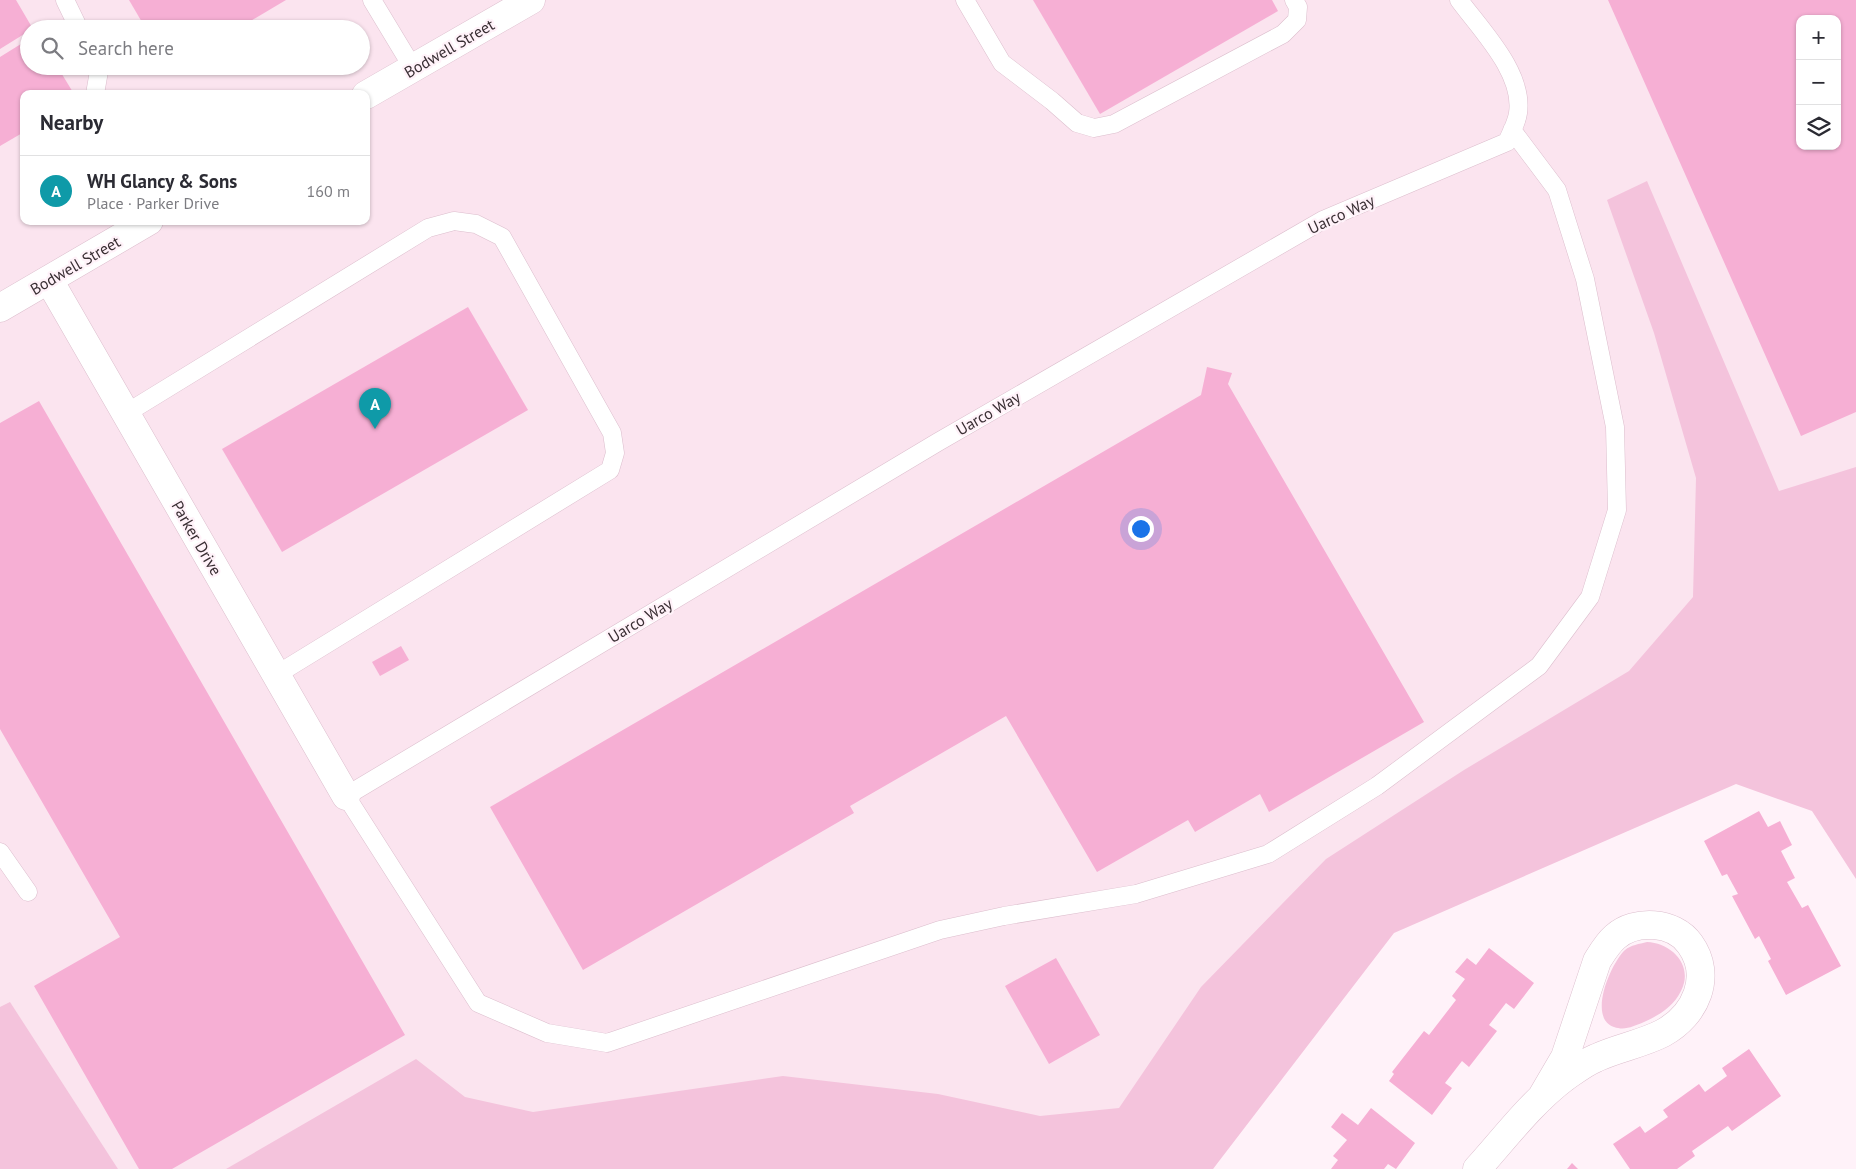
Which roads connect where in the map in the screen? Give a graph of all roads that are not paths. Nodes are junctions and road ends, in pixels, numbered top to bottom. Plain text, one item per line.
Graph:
1 (65, 0) edge
2 (372, 0) edge
3 (531, 0) edge
4 (965, 0) edge
5 (1294, 0) edge
6 (1459, 0) edge
7 (75, 20) edge
8 (413, 68) junction
9 (98, 75) edge
10 (96, 90) edge
11 (370, 93) edge
12 (1512, 130) junction
13 (138, 225) edge
14 (49, 280) junction
15 (0, 308) edge
16 (126, 414) junction
17 (276, 675) junction
18 (346, 796) junction
19 (0, 852) edge
20 (28, 892) dead end
21 (1587, 991) junction
22 (1633, 1044) junction
23 (1541, 1098) junction
24 (1477, 1169) edge

1 - 7 lane
2 - 8 lane
3 - 8 street, Bodwell Street
4 - 5 lane
6 - 12 lane
8 - 11 street, Bodwell Street
9 - 10 lane
12 - 18 lane, Uarco Way
12 - 18 lane
13 - 14 street, Bodwell Street
14 - 15 street, Bodwell Street
14 - 16 street, Parker Drive
16 - 17 street, Parker Drive
16 - 17 lane
17 - 18 street, Parker Drive
19 - 20 lane
21 - 22 street
21 - 22 street
21 - 23 street
22 - 23 street
23 - 24 street

